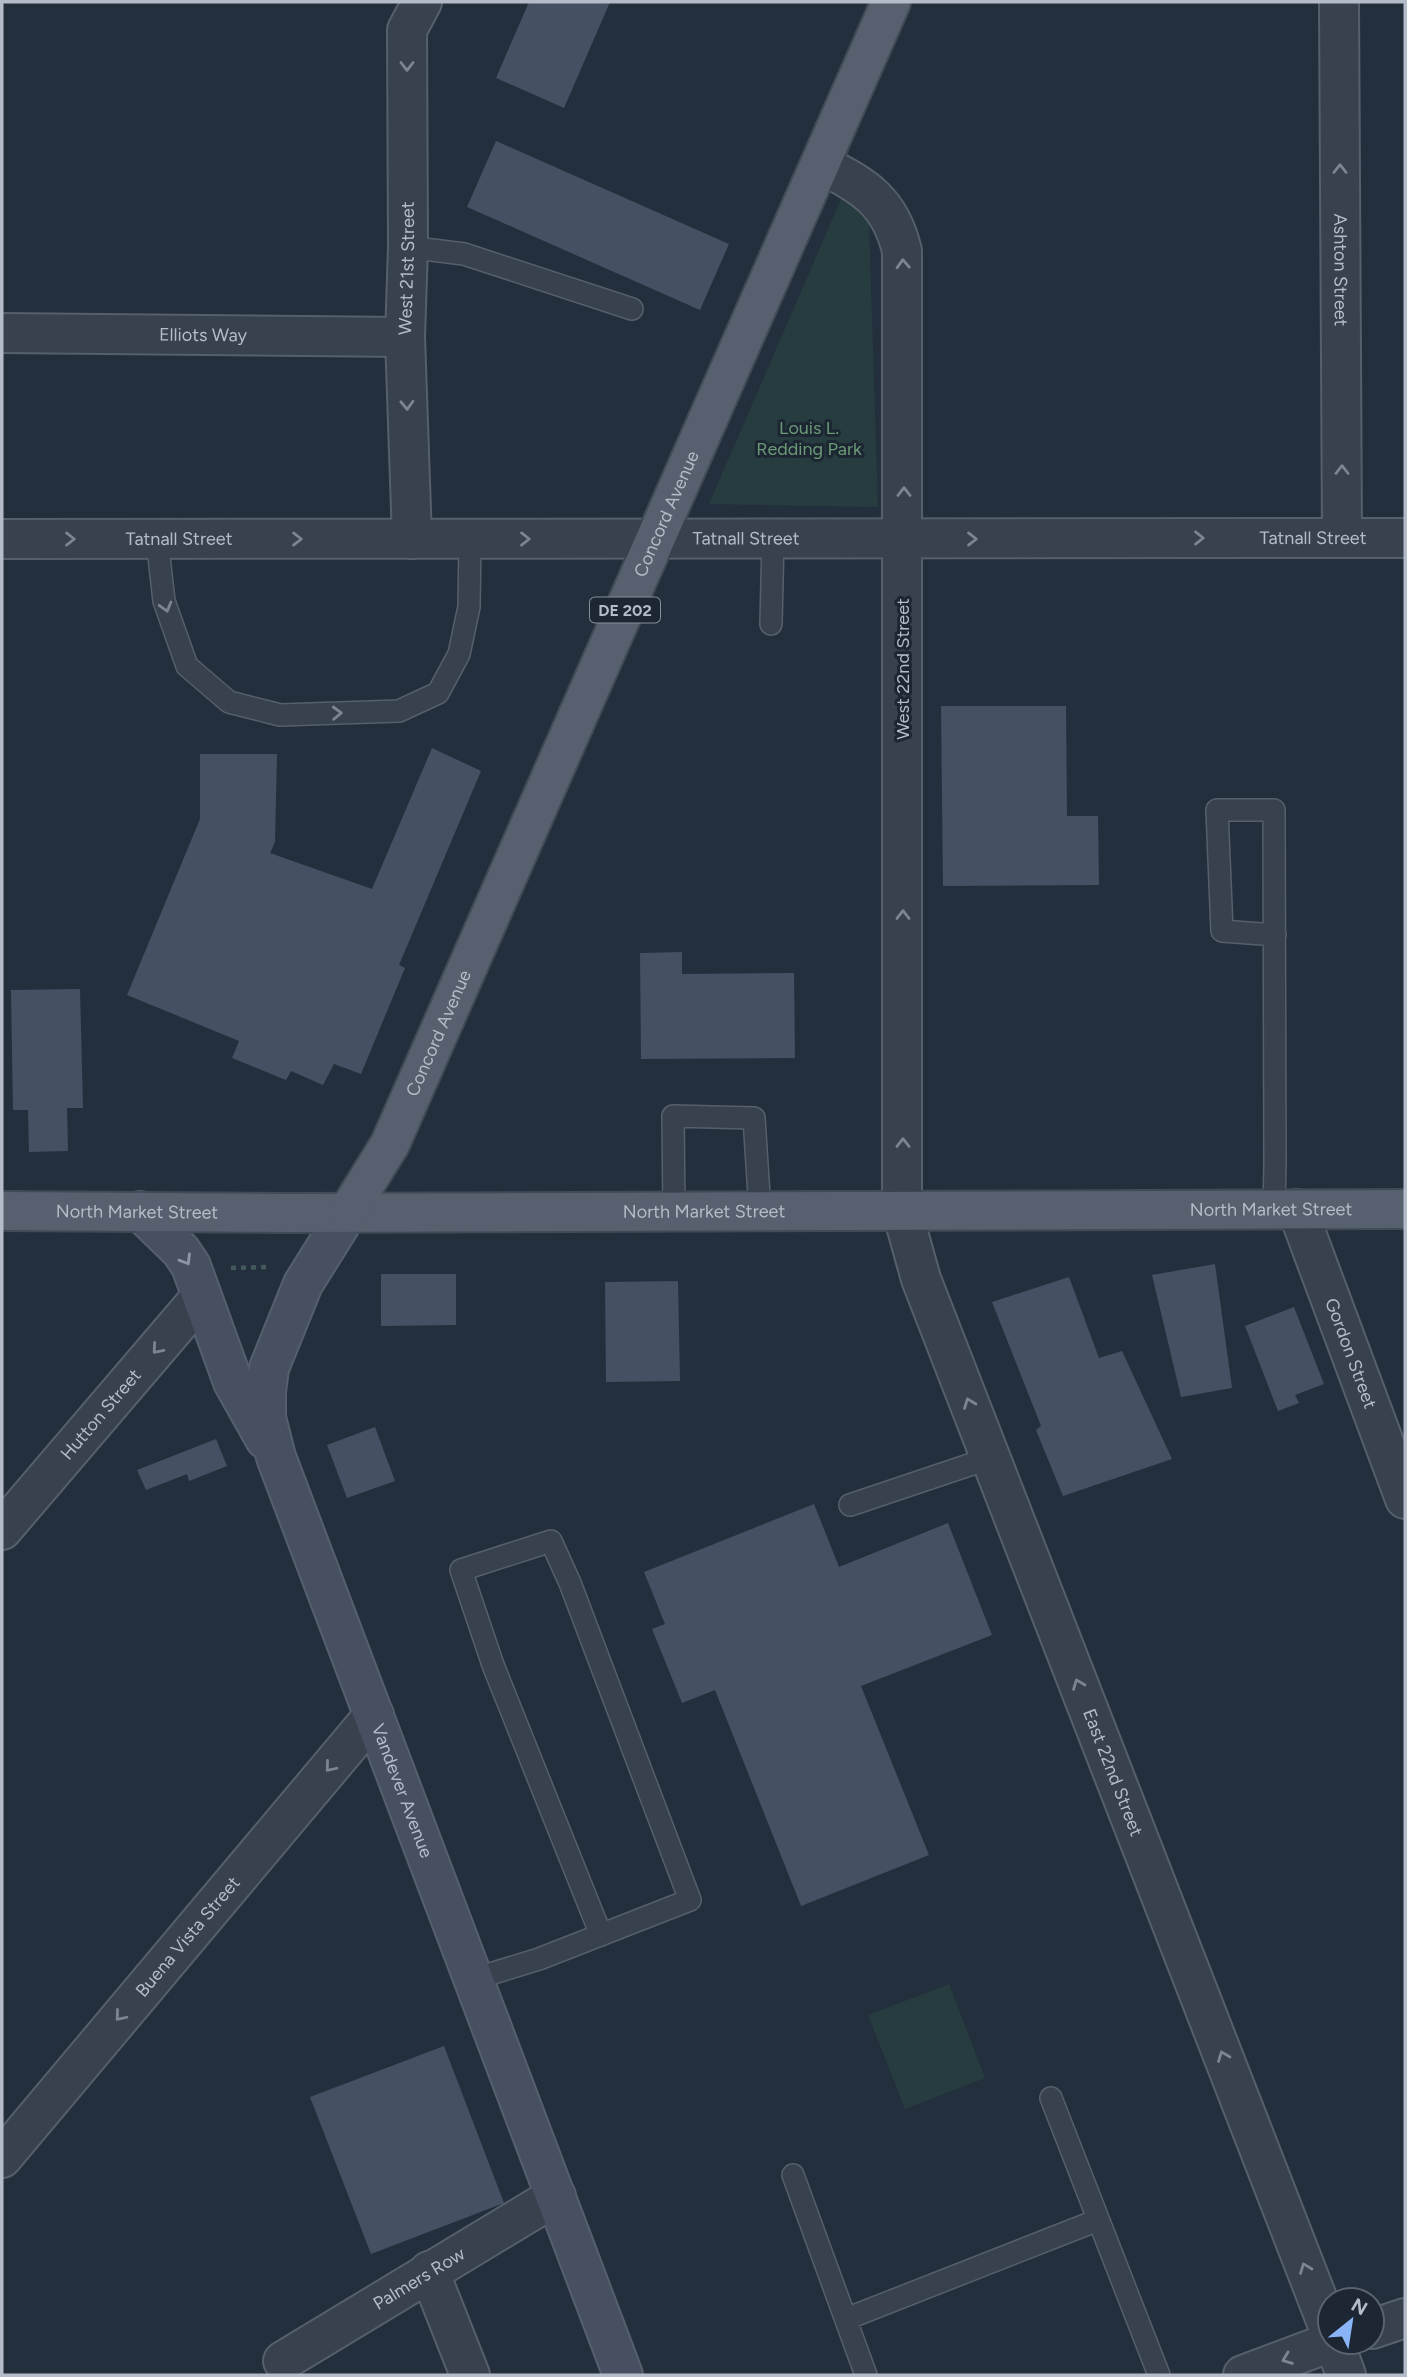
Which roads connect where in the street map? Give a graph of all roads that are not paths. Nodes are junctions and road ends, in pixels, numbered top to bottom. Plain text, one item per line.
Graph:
1 (422, 2) edge
2 (891, 2) edge
3 (1339, 2) edge
4 (821, 164) junction
5 (408, 247) junction
6 (632, 309) dead end
7 (2, 333) edge
8 (405, 337) junction
9 (412, 538) junction
10 (1342, 538) junction
11 (1405, 538) edge
12 (157, 539) junction
13 (470, 539) junction
14 (656, 539) junction
15 (773, 539) junction
16 (904, 539) junction
17 (2, 540) edge
18 (771, 624) dead end
19 (1275, 935) junction
20 (1405, 1209) edge
21 (1286, 1210) junction
22 (2, 1211) edge
23 (140, 1211) junction
24 (760, 1211) junction
25 (902, 1211) junction
26 (348, 1212) junction
27 (674, 1212) junction
28 (201, 1297) junction
29 (276, 1457) junction
30 (990, 1458) junction
31 (1405, 1499) edge
32 (850, 1505) dead end
33 (2, 1530) edge
34 (374, 1715) junction
35 (601, 1935) junction
36 (474, 1979) junction
37 (1051, 2098) dead end
38 (6, 2144) edge
39 (793, 2175) dead end
40 (556, 2196) junction
41 (1098, 2220) junction
42 (429, 2271) junction
43 (1316, 2295) edge
44 (1405, 2318) edge
45 (846, 2319) junction
46 (1386, 2324) edge
47 (1316, 2348) edge
48 (1339, 2356) edge
49 (283, 2361) dead end
50 (470, 2375) edge
51 (623, 2375) edge
52 (866, 2375) edge
53 (1159, 2375) edge
54 (1243, 2375) edge
55 (1346, 2375) edge

1 -> 5 street, West 21st Street
2 - 4 main road, Concord Avenue / DE 202
10 -> 3 street, Ashton Street
4 - 14 main road, Concord Avenue / DE 202
16 -> 4 street, West 22nd Street
5 - 6 lane
5 - 8 street, West 21st Street
7 - 8 street, Elliots Way
8 -> 9 street, West 21st Street
12 -> 9 street, Tatnall Street
9 - 13 street, Tatnall Street
10 - 11 street, Tatnall Street
16 -> 10 street, Tatnall Street
12 -> 13 lane
17 -> 12 street, Tatnall Street
13 -> 14 street, Tatnall Street
14 - 15 street, Tatnall Street
14 - 26 main road, Concord Avenue / DE 202
15 - 16 street, Tatnall Street
15 - 18 lane
25 -> 16 street, West 22nd Street
19 - 19 lane
19 - 21 lane
20 - 21 main road, North Market Street
21 - 25 main road, North Market Street
21 - 31 street, Gordon Street
22 - 23 main road, North Market Street
23 - 26 main road, North Market Street
23 -> 28 street
24 - 25 main road, North Market Street
24 - 27 main road, North Market Street
24 - 27 lane
30 -> 25 street, East 22nd Street
26 - 27 main road, North Market Street
26 - 29 street, Vandever Avenue
28 - 29 street
28 -> 33 street, Hutton Street
29 - 34 street, Vandever Avenue
30 - 32 lane
43 -> 30 street, East 22nd Street
34 - 36 street, Vandever Avenue
34 -> 38 street, Buena Vista Street
35 - 35 lane
35 - 36 lane
36 - 40 street, Vandever Avenue
37 - 41 lane
39 - 45 lane
40 - 42 street, Palmers Row
40 - 51 street, Vandever Avenue
41 - 45 lane
41 - 53 lane
42 - 49 street, Palmers Row
42 - 50 street
44 - 46 street
45 - 52 lane
47 -> 54 street
48 - 55 street

